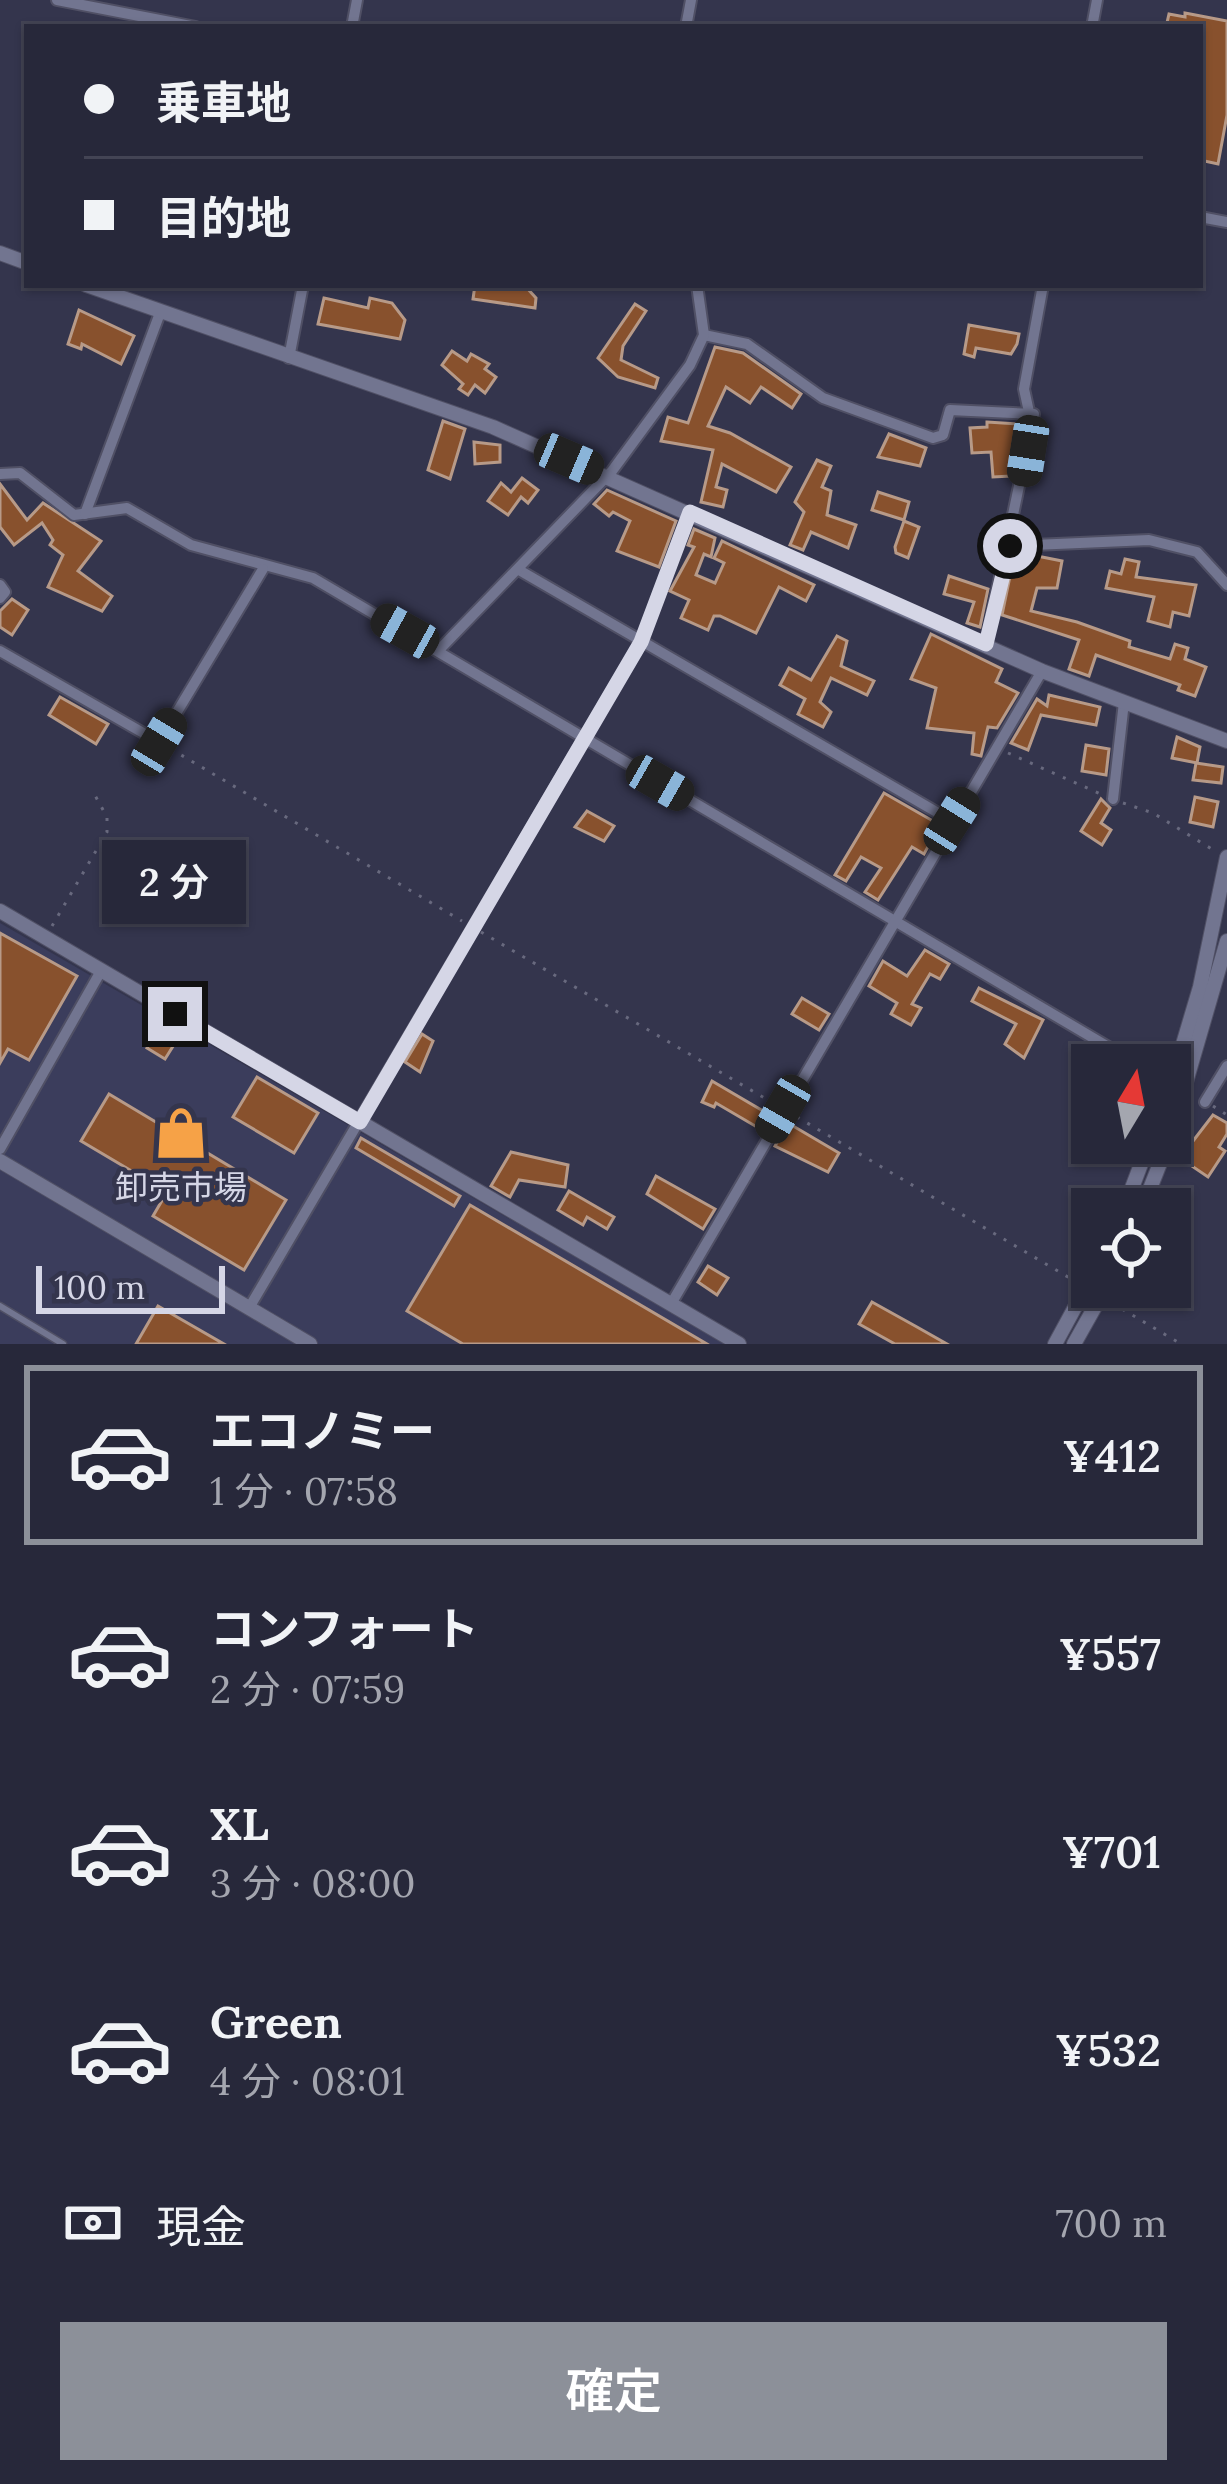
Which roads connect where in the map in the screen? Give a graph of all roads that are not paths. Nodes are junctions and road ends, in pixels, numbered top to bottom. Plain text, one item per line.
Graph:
1 (57, 0) edge
2 (181, 24) edge
3 (94, 288) edge
4 (302, 288) edge
5 (697, 288) edge
6 (1042, 288) edge
7 (160, 313) junction
8 (704, 335) junction
9 (289, 360) junction
10 (1029, 412) junction
11 (0, 474) edge
12 (607, 475) junction
13 (690, 512) junction
14 (86, 514) junction
15 (1010, 546) junction
16 (263, 568) junction
17 (519, 570) junction
18 (0, 585) edge
19 (1227, 585) edge
20 (0, 598) edge
21 (641, 642) junction
22 (986, 644) junction
23 (439, 650) junction
24 (0, 651) edge
25 (1042, 671) junction
26 (1124, 702) junction
27 (582, 737) junction
28 (1227, 741) edge
29 (1113, 799) dead end
30 (952, 821) junction
31 (1227, 857) edge
32 (0, 911) edge
33 (894, 920) junction
34 (1227, 941) edge
35 (101, 971) junction
36 (1104, 1044) edge
37 (1183, 1044) edge
38 (1227, 1066) edge
39 (1191, 1075) edge
40 (1205, 1102) dead end
41 (360, 1122) junction
42 (0, 1149) edge
43 (0, 1161) edge
44 (671, 1304) junction
45 (0, 1306) edge
46 (249, 1308) junction
47 (1075, 1308) edge
48 (1095, 1308) edge
49 (64, 1344) edge
50 (310, 1344) edge
51 (740, 1344) edge
52 (1055, 1344) edge
53 (1074, 1344) edge

1 - 2 street
3 - 7 street
4 - 9 street
5 - 8 street
6 - 10 street
7 - 9 street
7 - 14 street
8 - 10 street
8 - 12 street
9 - 12 street
10 - 15 street
11 - 14 street
12 - 13 street
12 - 17 street
13 - 21 street
13 - 22 street
14 - 16 street
15 - 19 street
15 - 22 street
16 - 23 street
16 - 24 street
17 - 21 street
17 - 23 street
18 - 20 street
21 - 27 street
21 - 30 street
22 - 25 street
23 - 27 street
25 - 26 street
25 - 30 street
26 - 28 street
26 - 29 street
27 - 33 street
27 - 41 street
30 - 33 street
31 - 37 street
32 - 35 street
33 - 36 street
33 - 44 street
34 - 39 street
35 - 41 street
35 - 42 street
38 - 40 street
41 - 44 street
41 - 46 street
43 - 46 street
44 - 51 street
45 - 49 lane
46 - 50 street
47 - 52 street
48 - 53 street

